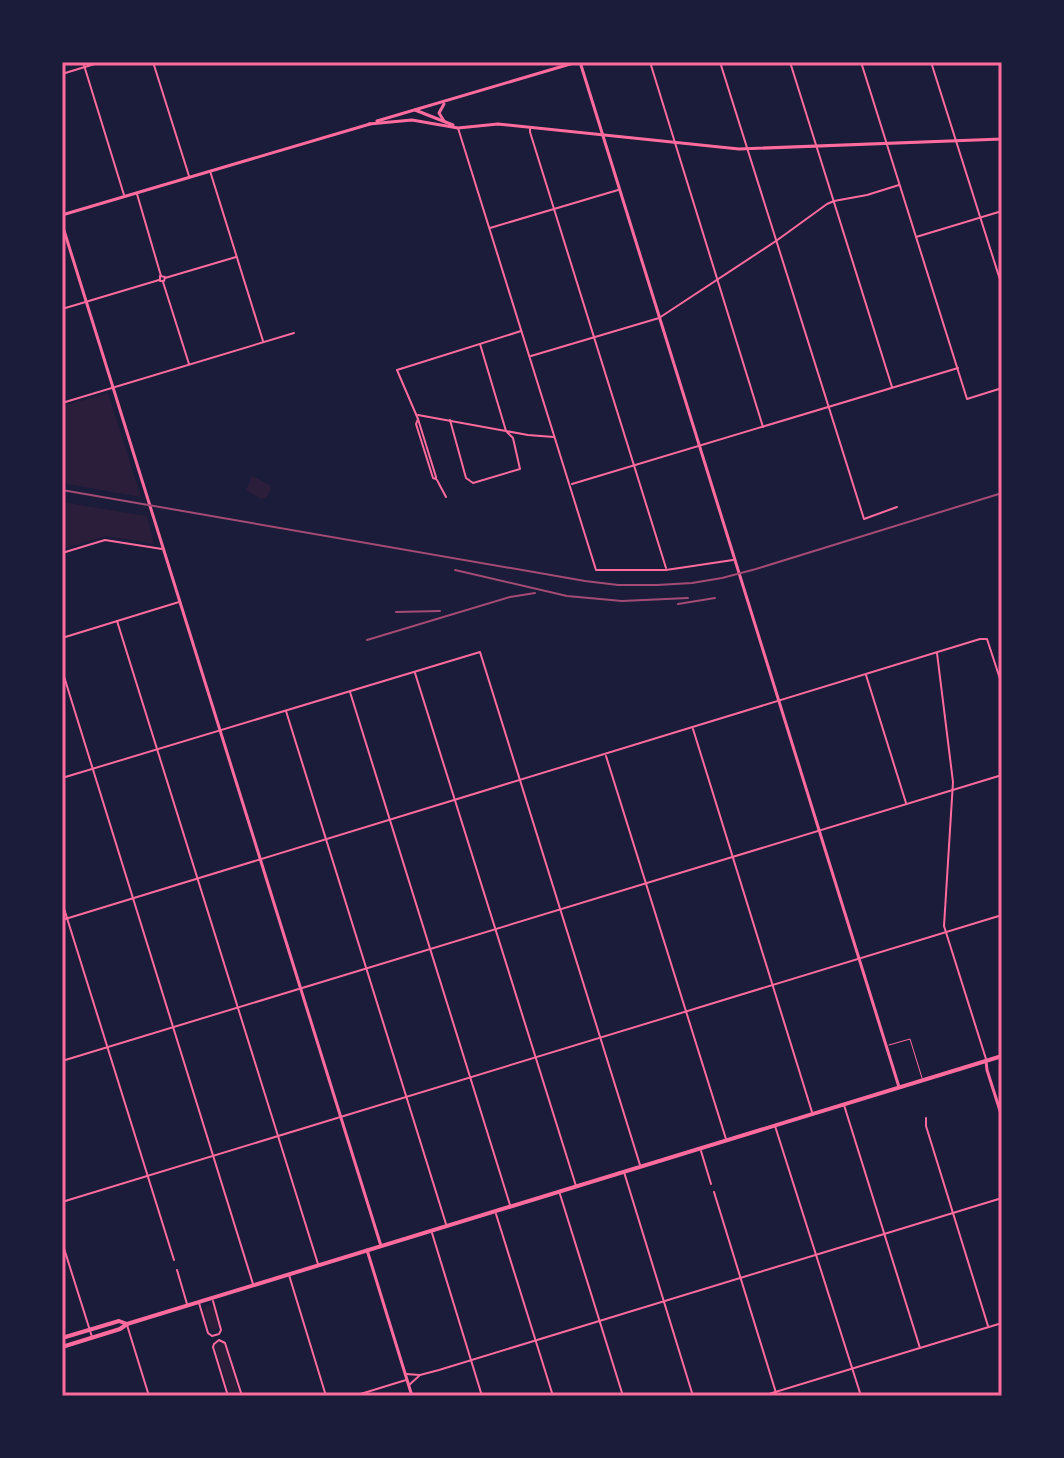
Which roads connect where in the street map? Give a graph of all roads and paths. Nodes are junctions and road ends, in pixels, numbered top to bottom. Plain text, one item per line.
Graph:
1 (83, 62) edge
2 (101, 62) edge
3 (153, 62) edge
4 (578, 62) edge
5 (650, 62) edge
6 (720, 62) edge
7 (790, 62) edge
8 (861, 62) edge
9 (931, 62) edge
10 (84, 67) junction
11 (62, 74) edge
12 (445, 101) junction
13 (415, 110) junction
14 (444, 121) junction
15 (369, 124) junction
16 (530, 126) junction
17 (458, 128) junction
18 (602, 134) junction
19 (1002, 139) edge
20 (956, 141) junction
21 (675, 143) junction
22 (886, 144) junction
23 (817, 147) junction
24 (747, 149) junction
25 (210, 171) junction
26 (190, 177) junction
27 (899, 185) junction
28 (619, 189) junction
29 (136, 193) junction
30 (125, 196) junction
31 (834, 201) junction
32 (554, 209) junction
33 (1002, 211) edge
34 (62, 215) edge
35 (980, 218) junction
36 (62, 224) edge
37 (490, 228) junction
38 (916, 237) junction
39 (776, 241) junction
40 (237, 256) junction
41 (162, 279) junction
42 (717, 279) junction
43 (1002, 286) edge
44 (86, 302) junction
45 (62, 309) edge
46 (659, 318) junction
47 (522, 331) junction
48 (294, 333) dead end
49 (594, 337) junction
50 (263, 342) junction
51 (480, 344) junction
52 (530, 356) junction
53 (189, 364) junction
54 (958, 368) junction
55 (113, 387) junction
56 (892, 388) junction
57 (1002, 388) edge
58 (62, 403) edge
59 (828, 407) junction
60 (417, 417) junction
61 (450, 420) junction
62 (763, 427) junction
63 (506, 431) junction
64 (555, 437) junction
65 (699, 446) junction
66 (634, 466) junction
67 (570, 485) junction
68 (446, 497) dead end
69 (897, 507) dead end
70 (163, 549) junction
71 (62, 553) edge
72 (734, 559) junction
73 (666, 570) junction
74 (180, 602) junction
75 (117, 621) junction
76 (62, 638) edge
77 (937, 652) junction
78 (62, 670) edge
79 (415, 671) junction
80 (866, 674) junction
81 (1002, 685) edge
82 (350, 691) junction
83 (778, 701) junction
84 (286, 711) junction
85 (692, 728) junction
86 (220, 730) junction
87 (157, 750) junction
88 (606, 755) junction
89 (93, 769) junction
90 (1002, 775) edge
91 (62, 778) edge
92 (520, 781) junction
93 (953, 790) junction
94 (455, 801) junction
95 (906, 804) junction
96 (390, 821) junction
97 (819, 831) junction
98 (326, 840) junction
99 (732, 857) junction
100 (261, 860) junction
101 (197, 879) junction
102 (646, 883) junction
103 (133, 898) junction
104 (62, 902) edge
105 (560, 909) junction
106 (1002, 915) edge
107 (67, 918) junction
108 (62, 920) edge
109 (495, 929) junction
110 (946, 933) junction
111 (431, 949) junction
112 (859, 959) junction
113 (366, 968) junction
114 (772, 985) junction
115 (301, 988) junction
116 (238, 1007) junction
117 (687, 1012) junction
118 (173, 1027) junction
119 (600, 1038) junction
120 (886, 1046) junction
121 (107, 1047) junction
122 (1002, 1056) edge
123 (535, 1058) junction
124 (62, 1061) edge
125 (986, 1061) junction
126 (470, 1077) junction
127 (923, 1080) junction
128 (899, 1087) junction
129 (406, 1097) junction
130 (844, 1104) junction
131 (813, 1114) junction
132 (340, 1117) junction
133 (1002, 1117) edge
134 (926, 1118) dead end
135 (775, 1125) junction
136 (278, 1136) junction
137 (727, 1140) junction
138 (700, 1148) junction
139 (213, 1156) junction
140 (640, 1166) junction
141 (623, 1171) junction
142 (148, 1176) junction
143 (711, 1184) dead end
144 (576, 1186) junction
145 (559, 1191) junction
146 (714, 1192) dead end
147 (1002, 1198) edge
148 (62, 1202) edge
149 (511, 1206) junction
150 (495, 1211) junction
151 (953, 1213) junction
152 (446, 1226) junction
153 (431, 1230) junction
154 (884, 1234) junction
155 (62, 1242) edge
156 (381, 1246) junction
157 (367, 1250) junction
158 (816, 1255) junction
159 (174, 1260) dead end
160 (318, 1265) junction
161 (177, 1270) dead end
162 (288, 1274) junction
163 (740, 1278) junction
164 (253, 1285) junction
165 (212, 1297) junction
166 (664, 1301) junction
167 (198, 1302) junction
168 (188, 1305) junction
169 (600, 1321) junction
170 (1002, 1323) edge
171 (127, 1324) junction
172 (989, 1327) junction
173 (89, 1330) junction
174 (62, 1338) edge
175 (92, 1338) junction
176 (535, 1341) junction
177 (62, 1347) edge
178 (920, 1348) junction
179 (471, 1360) junction
180 (852, 1369) junction
181 (405, 1374) junction
182 (420, 1375) junction
183 (408, 1382) junction
184 (776, 1394) edge
185 (149, 1396) edge
186 (228, 1396) edge
187 (242, 1396) edge
188 (326, 1396) edge
189 (354, 1396) edge
190 (412, 1396) edge
191 (482, 1396) edge
192 (553, 1396) edge
193 (623, 1396) edge
194 (693, 1396) edge
195 (762, 1396) edge
196 (861, 1396) edge

1 - 10 street
2 - 10 street
3 - 26 street
4 - 12 street
4 - 18 street
5 - 21 street
6 - 24 street
7 - 23 street
8 - 22 street
9 - 20 street
10 - 11 street
10 - 30 street
12 - 13 street
12 - 14 street
13 - 14 street
13 - 15 street
14 - 17 street
15 - 17 street
15 - 25 street
16 - 17 street
16 - 18 street
16 - 32 street
17 - 37 street
18 - 21 street
18 - 28 street
19 - 20 street
20 - 22 street
20 - 35 street
21 - 24 street
21 - 42 street
22 - 23 street
22 - 27 street
23 - 24 street
23 - 31 street
24 - 39 street
25 - 26 street
25 - 40 street
26 - 29 street
27 - 31 street
27 - 38 street
28 - 32 street
28 - 46 street
29 - 30 street
29 - 41 street
30 - 34 street
31 - 39 street
31 - 56 street
32 - 37 street
32 - 49 street
33 - 35 street
35 - 38 street
35 - 43 street
36 - 44 street
37 - 47 street
38 - 54 street
39 - 42 street
39 - 59 street
40 - 41 street
40 - 50 street
41 - 44 street
41 - 53 street
42 - 46 street
42 - 62 street
44 - 45 street
44 - 55 street
46 - 49 street
46 - 65 street
47 - 51 street
47 - 52 street
48 - 50 street
49 - 52 street
49 - 66 street
50 - 53 street
51 - 60 street
51 - 63 street
52 - 64 street
53 - 55 street
54 - 56 street
54 - 57 street
55 - 58 street
55 - 70 street
56 - 59 street
59 - 62 street
59 - 69 street
60 - 61 street
60 - 68 street
61 - 63 street
61 - 63 street
62 - 65 street
63 - 64 street
64 - 67 street
65 - 66 street
65 - 72 street
66 - 67 street
66 - 73 street
67 - 73 street
70 - 71 street
70 - 74 street
72 - 73 street
72 - 83 street
74 - 75 street
74 - 86 street
75 - 76 street
75 - 87 street
77 - 80 street
77 - 81 street
77 - 93 street
78 - 89 street
79 - 82 street
79 - 92 street
79 - 94 street
80 - 83 street
80 - 95 street
82 - 84 street
82 - 96 street
83 - 85 street
83 - 97 street
84 - 86 street
84 - 98 street
85 - 88 street
85 - 99 street
86 - 87 street
86 - 100 street
87 - 89 street
87 - 101 street
88 - 92 street
88 - 102 street
89 - 91 street
89 - 103 street
90 - 93 street
92 - 94 street
92 - 105 street
93 - 95 street
93 - 110 street
94 - 96 street
94 - 109 street
95 - 97 street
96 - 98 street
96 - 111 street
97 - 99 street
97 - 112 street
98 - 100 street
98 - 113 street
99 - 102 street
99 - 114 street
100 - 101 street
100 - 115 street
101 - 103 street
101 - 116 street
102 - 105 street
102 - 117 street
103 - 107 street
103 - 118 street
104 - 107 street
105 - 109 street
105 - 119 street
106 - 110 street
107 - 108 street
107 - 121 street
109 - 111 street
109 - 123 street
110 - 112 street
110 - 125 street
111 - 113 street
111 - 126 street
112 - 114 street
112 - 120 street
113 - 115 street
113 - 129 street
114 - 117 street
114 - 131 street
115 - 116 street
115 - 132 street
116 - 118 street
116 - 136 street
117 - 119 street
117 - 137 street
118 - 121 street
118 - 139 street
119 - 123 street
119 - 140 street
120 - 127 lane
120 - 128 street
121 - 124 street
121 - 142 street
122 - 125 main road
123 - 126 street
123 - 144 street
125 - 127 main road
125 - 133 street
126 - 129 street
126 - 149 street
127 - 128 main road
128 - 130 main road
129 - 132 street
129 - 152 street
130 - 131 main road
130 - 154 street
131 - 135 main road
132 - 136 street
132 - 156 street
134 - 151 street
135 - 137 main road
135 - 158 street
136 - 139 street
136 - 160 street
137 - 138 main road
138 - 140 main road
138 - 143 street
139 - 142 street
139 - 164 street
140 - 141 main road
141 - 144 main road
141 - 166 street
142 - 148 street
142 - 159 street
144 - 145 main road
145 - 149 main road
145 - 169 street
146 - 163 street
147 - 151 street
149 - 150 main road
150 - 152 main road
150 - 176 street
151 - 154 street
151 - 172 street
152 - 153 main road
153 - 156 main road
153 - 179 street
154 - 158 street
154 - 178 street
155 - 173 street
156 - 157 main road
157 - 160 main road
157 - 181 street
158 - 163 street
158 - 180 street
160 - 162 main road
161 - 168 street
162 - 164 main road
162 - 188 street
163 - 166 street
163 - 184 street
164 - 165 main road
165 - 167 main road
165 - 167 street
166 - 169 street
166 - 194 street
167 - 168 main road
168 - 171 main road
169 - 176 street
169 - 193 street
170 - 172 street
171 - 173 main road
171 - 175 main road
171 - 185 street
172 - 178 street
173 - 174 main road
173 - 175 street
175 - 177 main road
176 - 179 street
176 - 192 street
178 - 180 street
179 - 182 street
179 - 191 street
180 - 184 street
180 - 196 street
181 - 182 street
181 - 183 street
182 - 183 street
183 - 189 street
183 - 190 street
184 - 195 street
186 - 187 street

